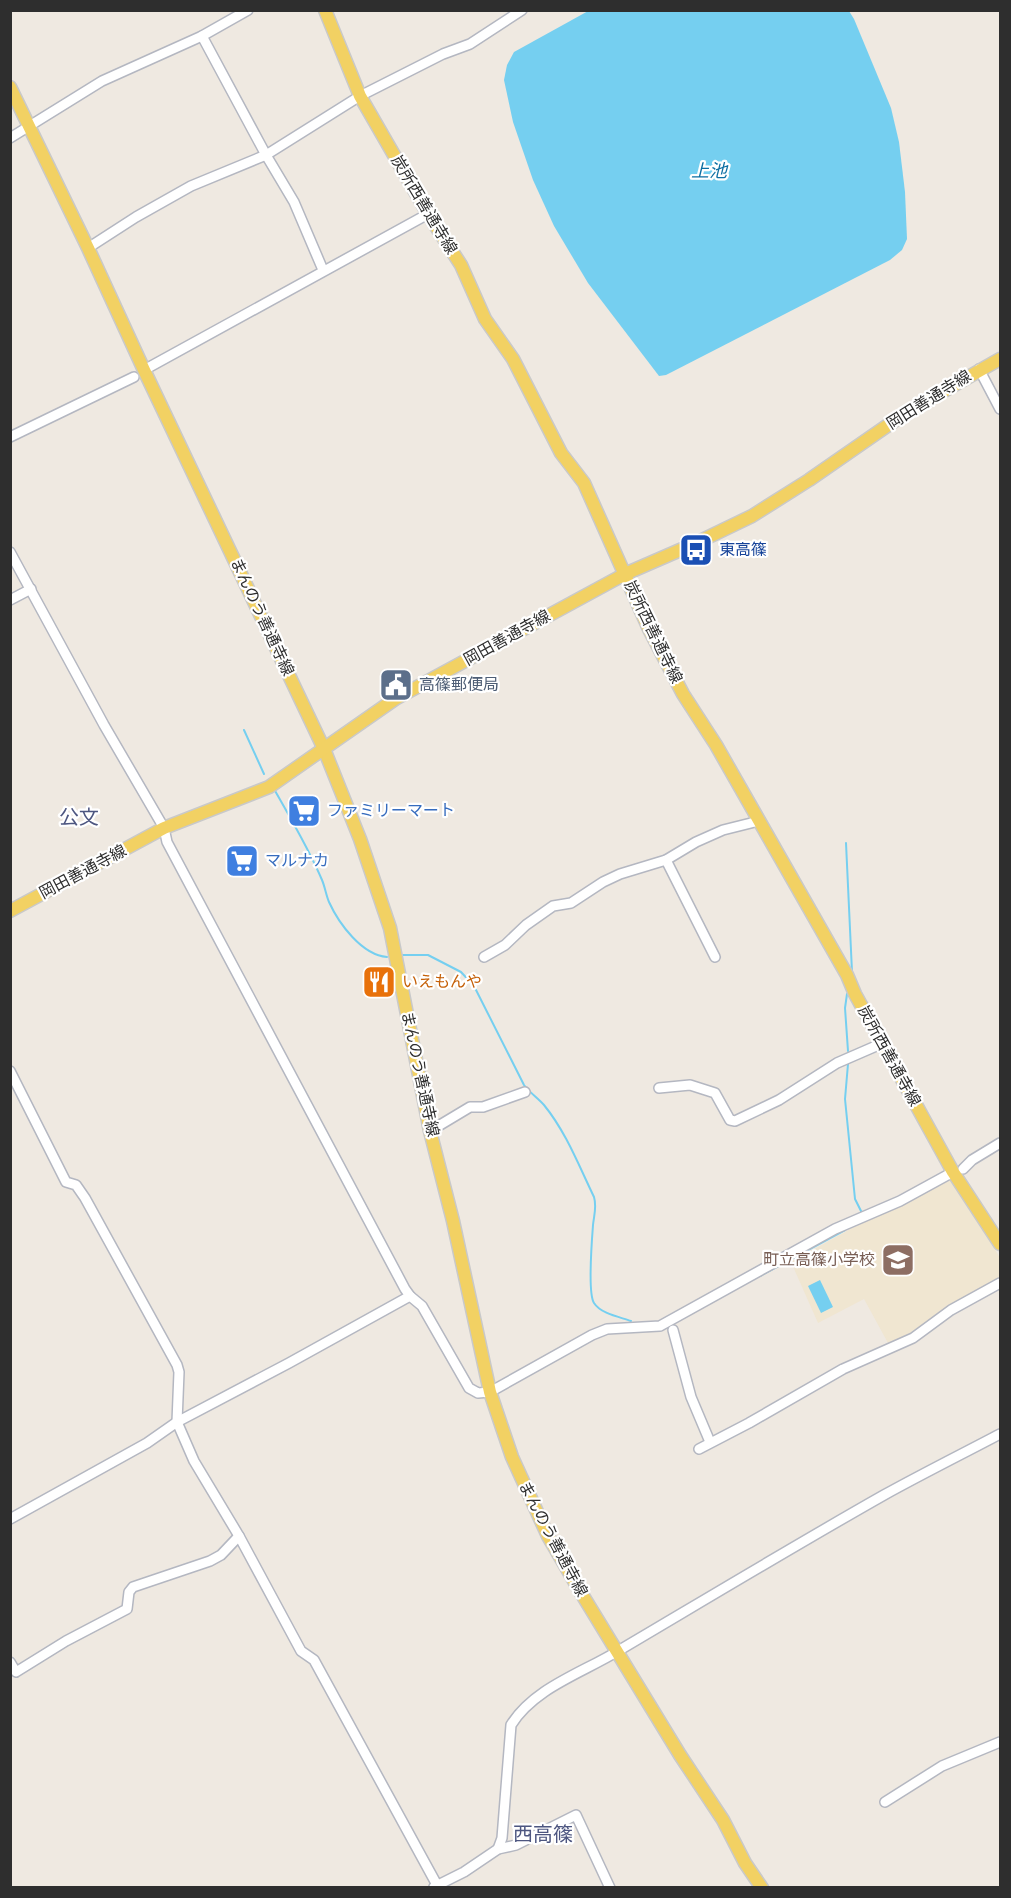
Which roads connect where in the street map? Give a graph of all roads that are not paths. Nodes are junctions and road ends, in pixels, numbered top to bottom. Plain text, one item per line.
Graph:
1 (248, 10) edge
2 (325, 10) edge
3 (522, 10) edge
4 (202, 36) junction
5 (10, 87) edge
6 (360, 96) junction
7 (30, 127) junction
8 (10, 138) edge
9 (266, 155) junction
10 (428, 214) junction
11 (88, 248) junction
12 (323, 270) junction
13 (1000, 359) edge
14 (979, 369) junction
15 (139, 374) junction
16 (1000, 409) edge
17 (10, 437) edge
18 (10, 552) edge
19 (625, 574) junction
20 (31, 589) junction
21 (10, 600) edge
22 (324, 749) junction
23 (759, 821) junction
24 (164, 828) junction
25 (666, 860) junction
26 (10, 911) edge
27 (484, 957) dead end
28 (715, 957) dead end
29 (883, 1043) junction
30 (10, 1071) edge
31 (659, 1088) dead end
32 (525, 1092) dead end
33 (430, 1131) junction
34 (1000, 1143) edge
35 (958, 1171) junction
36 (1000, 1244) edge
37 (1000, 1283) edge
38 (410, 1296) junction
39 (674, 1330) dead end
40 (490, 1392) junction
41 (177, 1422) junction
42 (1000, 1434) edge
43 (710, 1442) junction
44 (699, 1449) dead end
45 (10, 1520) edge
46 (239, 1536) junction
47 (616, 1653) junction
48 (10, 1662) edge
49 (1000, 1742) edge
50 (885, 1802) dead end
51 (498, 1849) junction
52 (745, 1863) junction
53 (435, 1886) edge
54 (610, 1887) edge
55 (753, 1887) edge
56 (762, 1887) edge

1 - 4 street
2 - 6 main road, 炭所西善通寺線
3 - 6 street
4 - 7 street
4 - 9 street
5 - 7 main road, まんのう善通寺線
6 - 9 street
6 - 10 main road, 炭所西善通寺線
7 - 8 street
7 - 11 main road, まんのう善通寺線
9 - 11 street
9 - 12 street
10 - 12 street
10 - 19 main road, 炭所西善通寺線
11 - 15 main road, まんのう善通寺線
12 - 15 street
13 - 14 main road, 岡田善通寺線
14 - 16 street
14 - 19 main road, 岡田善通寺線
15 - 17 street
15 - 22 main road, まんのう善通寺線
18 - 20 street
19 - 22 main road, 岡田善通寺線
19 - 23 main road, 炭所西善通寺線
20 - 21 street
20 - 24 street
22 - 24 main road, 岡田善通寺線
22 - 33 main road, まんのう善通寺線
23 - 25 street
23 - 29 main road, 炭所西善通寺線
24 - 26 main road, 岡田善通寺線
24 - 38 street
25 - 27 street
25 - 28 street
29 - 31 street
29 - 35 main road, 炭所西善通寺線
30 - 41 street
32 - 33 street
33 - 40 main road, まんのう善通寺線
34 - 35 street
35 - 36 main road, 炭所西善通寺線
35 - 40 street
37 - 43 street
38 - 40 street
38 - 41 street
39 - 43 street
40 - 47 main road, まんのう善通寺線
41 - 45 street
41 - 46 street
42 - 47 street
43 - 44 street
46 - 48 street
46 - 53 street
47 - 51 street
47 - 52 main road, まんのう善通寺線
49 - 50 street
51 - 53 street
51 - 54 street
52 - 55 street
52 - 56 main road, まんのう善通寺線

